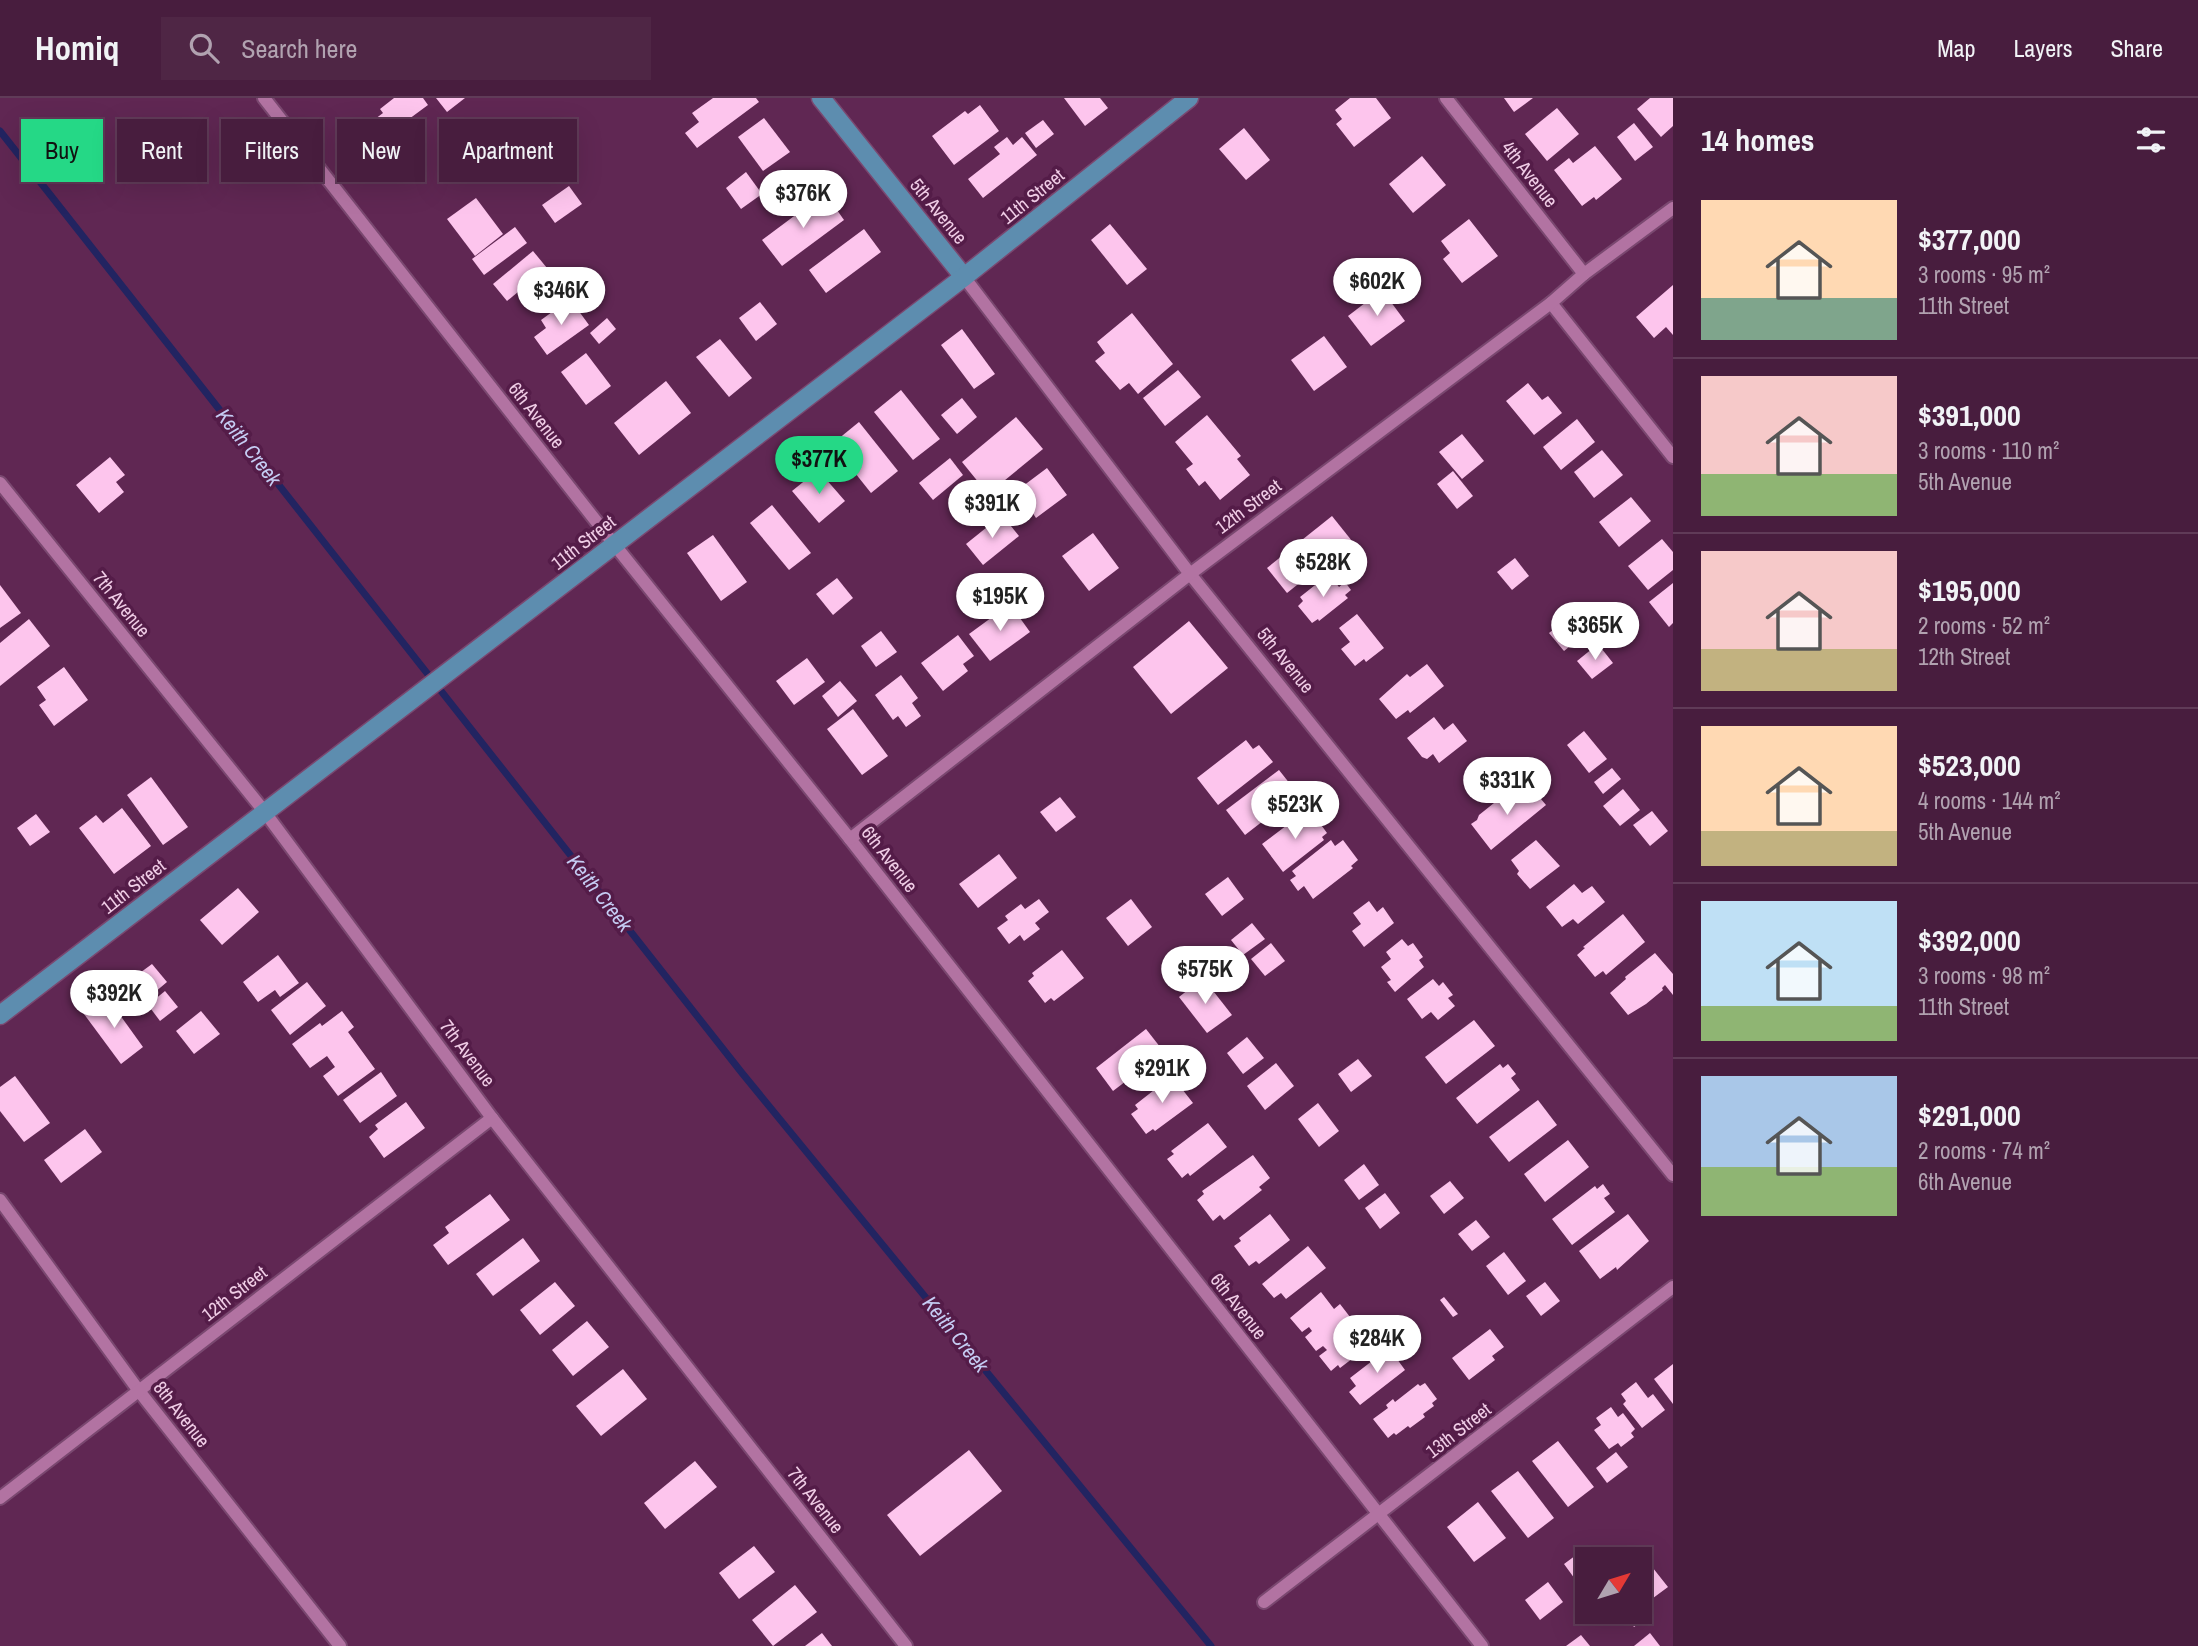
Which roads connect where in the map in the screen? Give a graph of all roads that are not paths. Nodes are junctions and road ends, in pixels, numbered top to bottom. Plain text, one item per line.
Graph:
1 (264, 98) edge
2 (821, 98) edge
3 (1189, 98) edge
4 (1446, 98) edge
5 (1673, 208) edge
6 (1584, 274) junction
7 (964, 277) junction
8 (1551, 303) junction
9 (1673, 457) edge
10 (0, 483) edge
11 (614, 544) junction
12 (1190, 574) junction
13 (264, 811) junction
14 (850, 839) junction
15 (0, 1015) edge
16 (492, 1118) junction
17 (1673, 1175) edge
18 (0, 1200) edge
19 (1673, 1287) edge
20 (139, 1391) junction
21 (0, 1498) edge
22 (1379, 1516) junction
23 (1264, 1602) dead end
24 (340, 1646) edge
25 (906, 1646) edge
26 (1482, 1646) edge

1 - 11 street, 6th Avenue
2 - 7 main road, 5th Avenue
3 - 7 main road, 11th Street
4 - 6 street, 4th Avenue
5 - 6 street, 12th Street
6 - 8 street, 12th Street
7 - 11 main road, 11th Street
7 - 12 street, 5th Avenue
8 - 9 street
8 - 12 street, 12th Street
10 - 13 street, 7th Avenue
11 - 13 main road, 11th Street
11 - 14 street, 6th Avenue
12 - 14 street, 12th Street
12 - 17 street, 5th Avenue
13 - 15 main road, 11th Street
13 - 16 street, 7th Avenue
14 - 22 street, 6th Avenue
16 - 20 street, 12th Street
16 - 25 street, 7th Avenue
18 - 20 street, 8th Avenue
19 - 22 street, 13th Street
20 - 21 street, 12th Street
20 - 24 street, 8th Avenue
22 - 23 street, 13th Street
22 - 26 street, 6th Avenue

